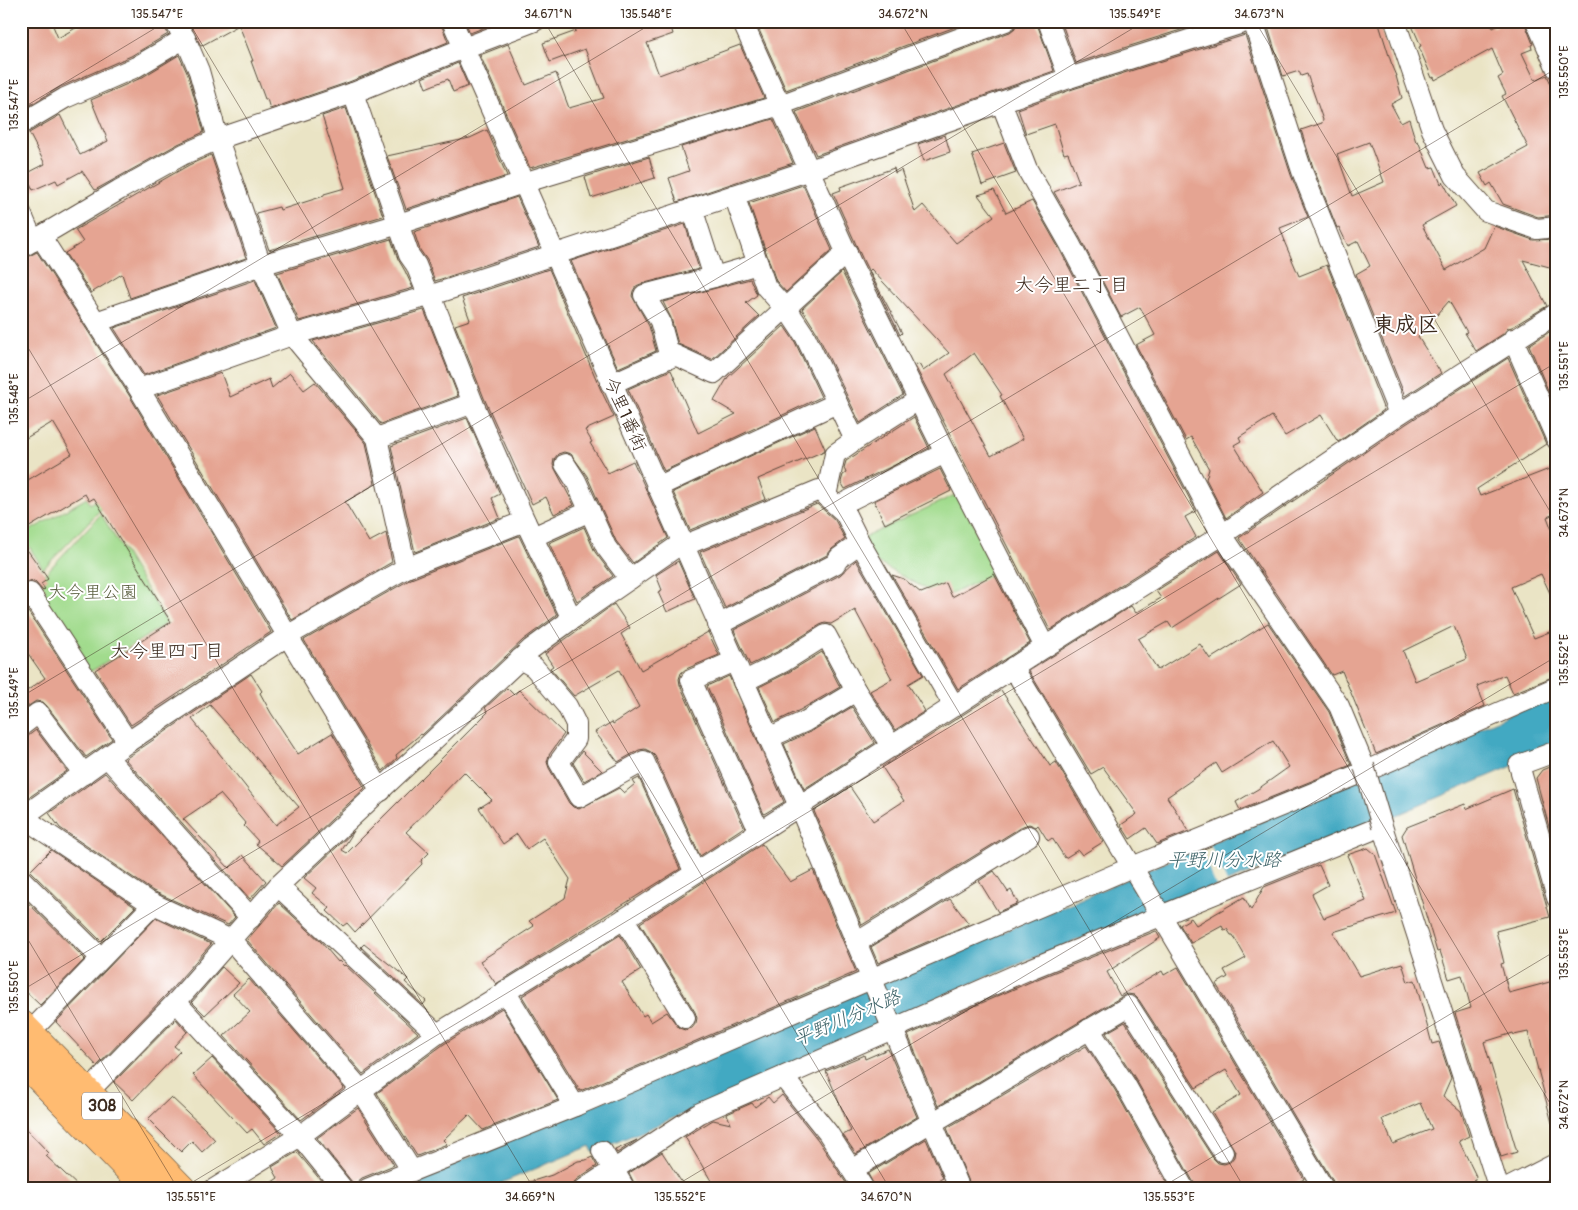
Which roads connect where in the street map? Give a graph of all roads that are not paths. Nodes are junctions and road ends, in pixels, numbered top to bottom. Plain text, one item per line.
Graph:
1 (174, 21) edge
2 (452, 21) edge
3 (535, 21) edge
4 (742, 21) edge
5 (1006, 21) edge
6 (1048, 21) edge
7 (1249, 21) edge
8 (1253, 21) edge
9 (1395, 21) edge
10 (1536, 21) edge
11 (186, 38) junction
12 (464, 48) junction
13 (1557, 69) edge
14 (1069, 78) junction
15 (353, 93) junction
16 (1002, 102) junction
17 (780, 105) junction
18 (21, 124) edge
19 (218, 140) junction
20 (810, 170) junction
21 (523, 183) junction
22 (734, 195) junction
23 (692, 208) junction
24 (21, 213) edge
25 (399, 224) junction
26 (1557, 226) edge
27 (32, 242) edge
28 (847, 252) junction
29 (554, 254) junction
30 (758, 264) junction
31 (261, 265) junction
32 (714, 277) junction
33 (429, 296) junction
34 (785, 308) junction
35 (1557, 313) edge
36 (96, 322) junction
37 (292, 335) junction
38 (1513, 339) junction
39 (670, 358) junction
40 (611, 384) junction
41 (139, 388) junction
42 (918, 400) junction
43 (473, 403) junction
44 (838, 403) junction
45 (1399, 414) junction
46 (377, 438) junction
47 (855, 440) junction
48 (1557, 440) edge
49 (945, 453) junction
50 (564, 464) dead end
51 (657, 487) junction
52 (832, 501) junction
53 (590, 511) junction
54 (529, 529) junction
55 (1222, 535) junction
56 (860, 543) junction
57 (683, 545) junction
58 (406, 568) junction
59 (630, 578) junction
60 (30, 593) dead end
61 (572, 619) junction
62 (718, 625) junction
63 (287, 636) junction
64 (1045, 647) junction
65 (520, 659) junction
66 (734, 661) junction
67 (1013, 667) junction
68 (743, 682) junction
69 (1557, 687) edge
70 (856, 691) junction
71 (954, 706) junction
72 (21, 726) edge
73 (768, 738) junction
74 (128, 742) junction
75 (892, 747) junction
76 (1557, 751) edge
77 (107, 757) junction
78 (84, 774) junction
79 (381, 792) junction
80 (799, 806) junction
81 (22, 817) edge
82 (1382, 826) junction
83 (759, 831) junction
84 (1029, 836) dead end
85 (1132, 867) junction
86 (695, 873) junction
87 (21, 879) edge
88 (278, 886) junction
89 (1557, 898) edge
90 (154, 904) junction
91 (1161, 915) junction
92 (250, 918) junction
93 (624, 918) junction
94 (231, 940) junction
95 (856, 943) junction
96 (101, 958) junction
97 (871, 979) junction
98 (505, 991) junction
99 (176, 1002) junction
100 (685, 1018) dead end
101 (25, 1028) edge
102 (1089, 1029) junction
103 (892, 1030) junction
104 (437, 1034) junction
105 (21, 1059) edge
106 (783, 1078) junction
107 (361, 1090) junction
108 (88, 1092) junction
109 (575, 1106) junction
110 (932, 1123) junction
111 (300, 1136) junction
112 (602, 1151) dead end
113 (1223, 1152) dead end
114 (1557, 1163) edge
115 (613, 1169) junction
116 (852, 1170) junction
117 (412, 1171) junction
118 (148, 1189) edge
119 (182, 1189) edge
120 (214, 1189) edge
121 (343, 1189) edge
122 (367, 1189) edge
123 (584, 1189) edge
124 (625, 1189) edge
125 (864, 1189) edge
126 (960, 1189) edge
127 (1184, 1189) edge
128 (1324, 1189) edge
129 (1499, 1189) edge
130 (1506, 1189) edge

1 - 11 street
2 - 12 street, 今里1番街
3 - 12 street
4 - 17 street
5 - 17 street
6 - 14 street
7 - 14 street
8 - 45 street
9 - 26 street
10 - 13 street
11 - 18 street
11 - 19 street
12 - 15 street
12 - 21 street, 今里1番街
14 - 16 street
15 - 19 street
15 - 25 street
16 - 20 street
16 - 55 street
17 - 20 street
17 - 21 street
19 - 27 street
19 - 31 street
20 - 22 street
20 - 28 street
21 - 25 street
21 - 29 street, 今里1番街
22 - 23 street
22 - 30 street
23 - 29 street
23 - 32 street
24 - 27 street
25 - 31 street
25 - 33 street
27 - 36 street
28 - 34 street
28 - 42 street
29 - 33 street
29 - 40 street, 今里1番街
30 - 32 street
30 - 34 street
31 - 36 street
31 - 37 street
32 - 39 street
33 - 37 street
33 - 43 street
34 - 39 street
34 - 44 street
35 - 38 street
36 - 41 street
37 - 41 street
37 - 46 street
38 - 45 street
38 - 48 street
39 - 40 street
40 - 51 street, 今里1番街
41 - 63 street
42 - 47 street
42 - 49 street
43 - 46 street
43 - 54 street
44 - 47 street
44 - 51 street
45 - 55 street
46 - 58 street
47 - 52 street
49 - 52 street
49 - 64 street
50 - 53 street
51 - 57 street, 今里1番街
52 - 56 street
52 - 57 street
53 - 54 street
53 - 59 street
54 - 58 street
54 - 61 street
55 - 64 street
55 - 82 street, bridge
56 - 62 street
56 - 71 street
57 - 59 street
57 - 62 street, 今里1番街
58 - 63 street
59 - 61 street
60 - 74 street
61 - 65 street
62 - 66 street, 今里1番街
63 - 74 street
63 - 79 street
64 - 67 street
65 - 79 street
65 - 86 street
66 - 68 street, 今里1番街
66 - 83 street
67 - 71 street
67 - 85 street
68 - 70 street
68 - 73 street, 今里1番街
69 - 85 street
70 - 73 street
70 - 75 street
71 - 75 street
72 - 78 street
73 - 80 street, 今里1番街
74 - 77 street
75 - 80 street
76 - 89 street
77 - 78 street
77 - 92 street
78 - 81 street
79 - 88 street
80 - 83 street
80 - 95 street, 今里1番街
81 - 90 street
82 - 91 street
82 - 129 street
83 - 86 street
84 - 95 street
85 - 91 street
85 - 97 street
86 - 93 street
87 - 96 street
88 - 92 street
88 - 104 street
90 - 94 street
90 - 96 street
91 - 103 street
91 - 128 street
92 - 94 street
93 - 98 street
93 - 100 street
94 - 99 street
94 - 107 street
95 - 97 street, 今里1番街
96 - 101 street
97 - 103 street, 今里1番街
97 - 109 street
98 - 104 street
98 - 109 street
99 - 108 street
99 - 111 street
101 - 108 highway, 308
102 - 110 street
102 - 113 street
102 - 127 street
103 - 106 street
103 - 110 street, 今里1番街
104 - 107 street
105 - 118 highway, 308
106 - 115 street
106 - 116 street
107 - 111 street
107 - 117 street
108 - 119 highway, 308
109 - 117 street
110 - 116 street
110 - 126 street, 今里1番街
111 - 120 street
111 - 121 street
112 - 115 street
114 - 130 street
115 - 123 street
115 - 124 street
116 - 125 street
117 - 122 street

